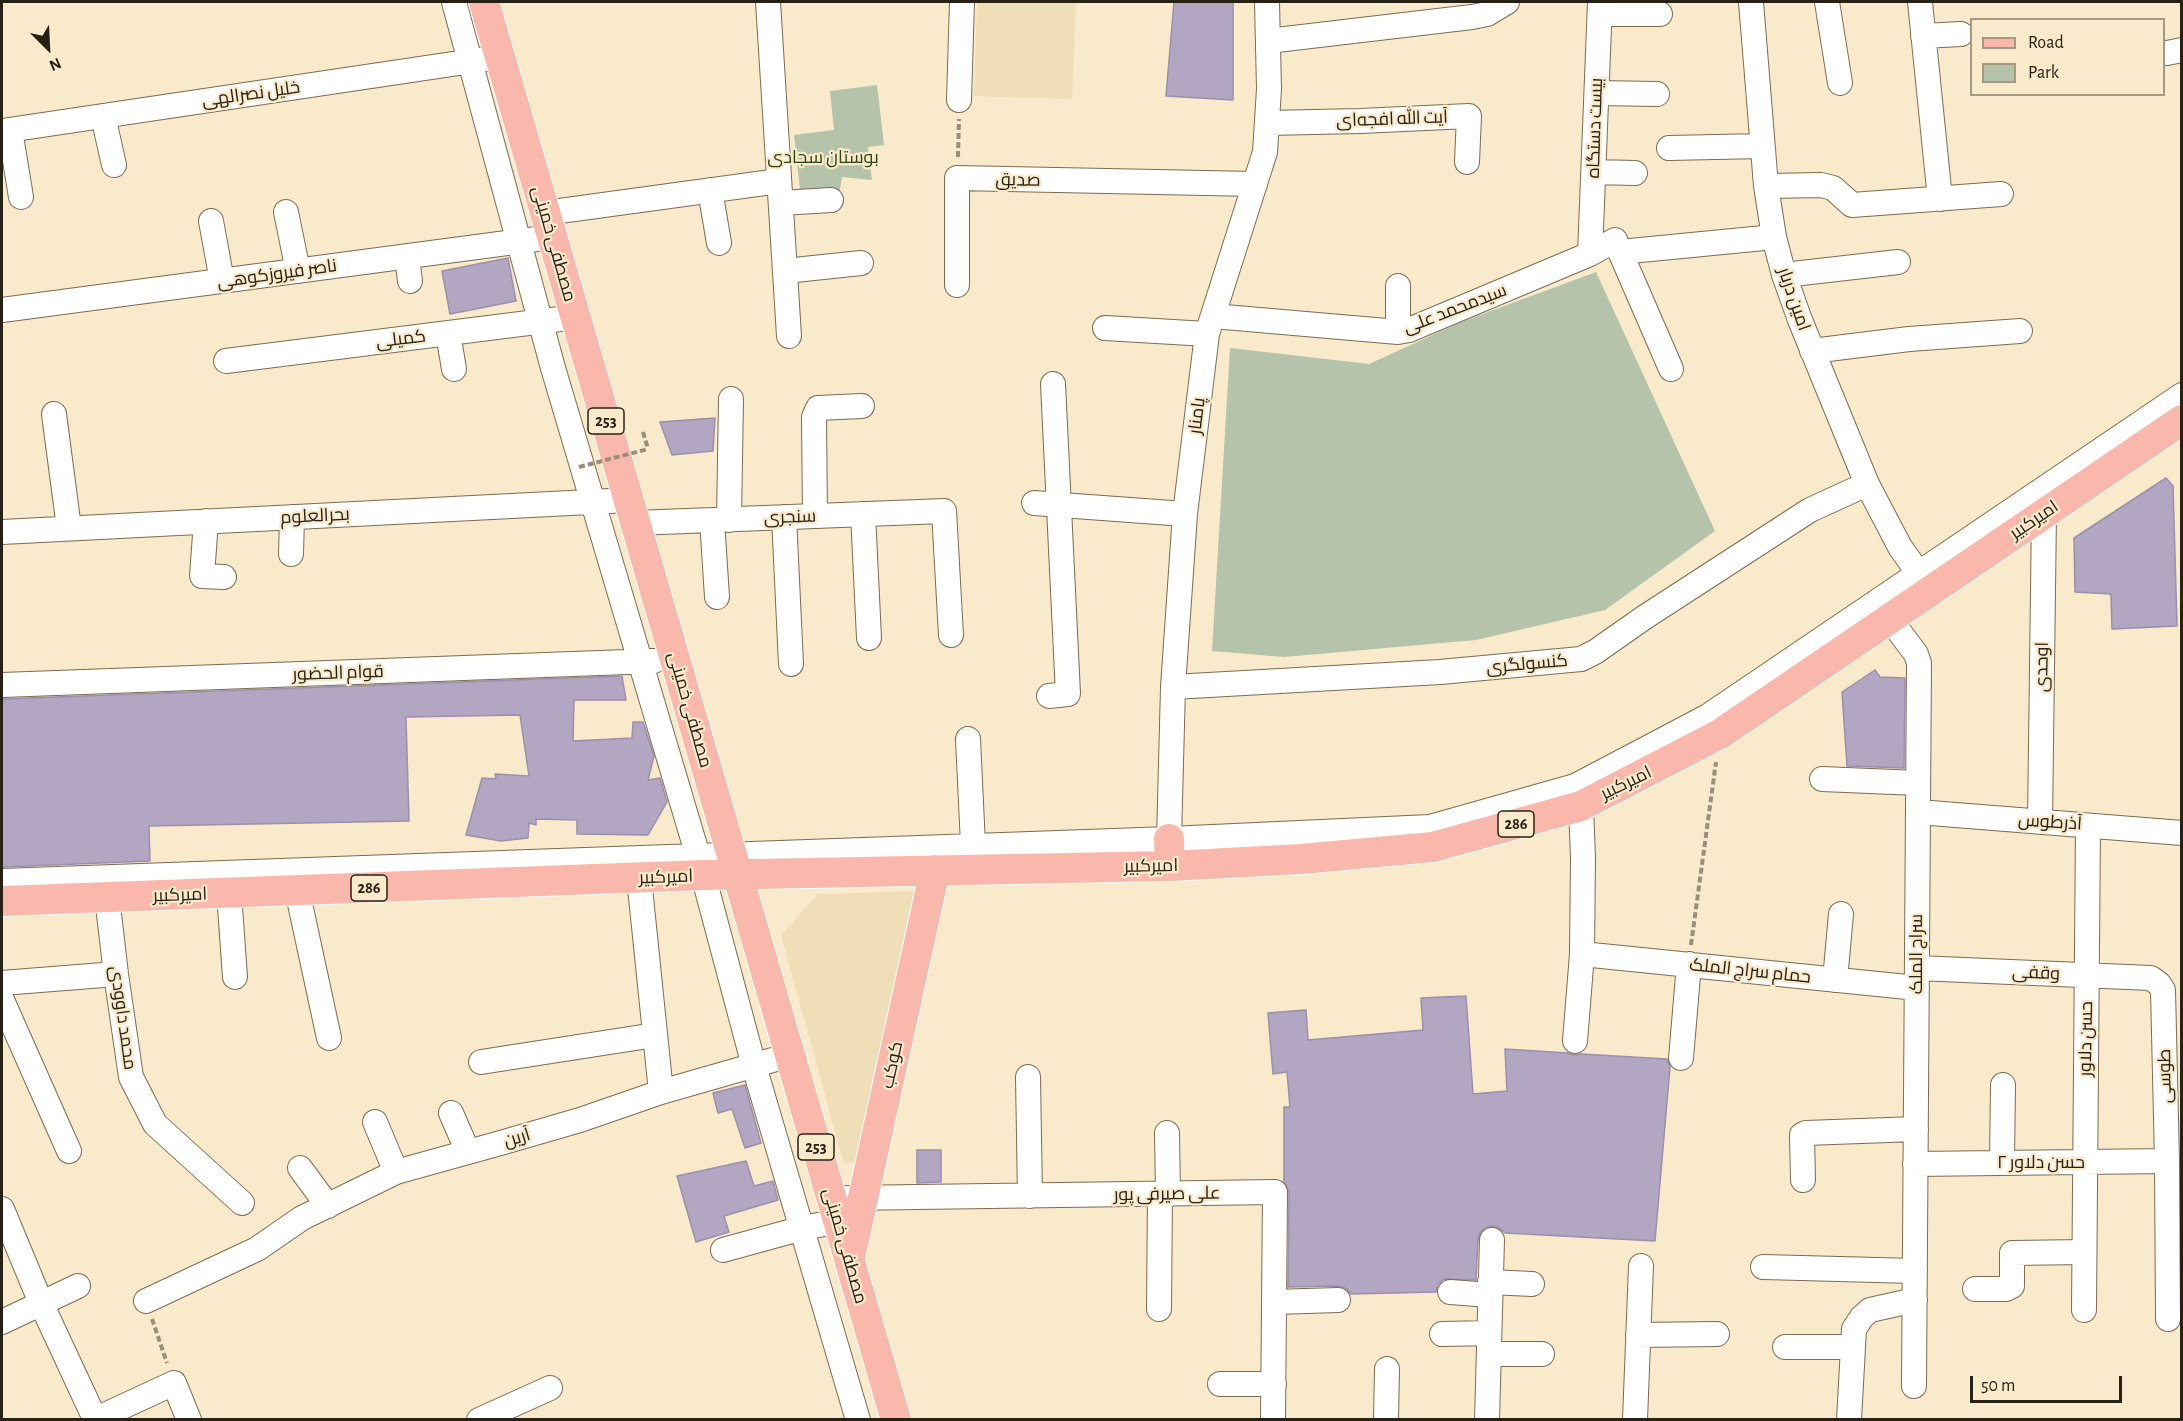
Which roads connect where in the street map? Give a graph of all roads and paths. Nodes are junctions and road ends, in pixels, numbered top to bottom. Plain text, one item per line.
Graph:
1 (454, 2) edge
2 (484, 2) edge
3 (768, 2) edge
4 (962, 2) edge
5 (1267, 2) edge
6 (1507, 2) edge
7 (1751, 2) edge
8 (1827, 2) edge
9 (1920, 2) edge
10 (1600, 8) edge
11 (1660, 14) dead end
12 (1961, 34) dead end
13 (1923, 36) junction
14 (1268, 41) junction
15 (500, 57) junction
16 (471, 61) junction
17 (1840, 83) dead end
18 (1597, 93) junction
19 (1657, 94) dead end
20 (959, 100) joint
21 (103, 116) junction
22 (1268, 123) junction
23 (6, 130) edge
24 (1762, 146) junction
25 (1669, 148) dead end
26 (1467, 162) dead end
27 (114, 165) dead end
28 (1594, 172) junction
29 (1635, 173) dead end
30 (957, 178) junction
31 (1255, 184) junction
32 (1766, 186) junction
33 (710, 190) junction
34 (780, 192) junction
35 (2001, 194) dead end
36 (21, 197) dead end
37 (1940, 199) junction
38 (831, 200) dead end
39 (286, 212) dead end
40 (211, 221) dead end
41 (549, 225) junction
42 (1774, 237) junction
43 (519, 242) junction
44 (719, 243) dead end
45 (1617, 246) junction
46 (1590, 254) junction
47 (407, 257) junction
48 (1898, 262) dead end
49 (861, 263) dead end
50 (298, 271) junction
51 (785, 271) junction
52 (1784, 275) junction
53 (222, 281) junction
54 (410, 282) dead end
55 (957, 285) dead end
56 (1398, 286) dead end
57 (2, 310) edge
58 (576, 317) junction
59 (542, 322) junction
60 (1210, 325) junction
61 (1105, 328) dead end
62 (1398, 332) junction
63 (2020, 332) dead end
64 (448, 333) junction
65 (789, 336) dead end
66 (1812, 351) junction
67 (226, 361) dead end
68 (454, 369) dead end
69 (1671, 369) dead end
70 (1053, 384) dead end
71 (2181, 394) edge
72 (732, 399) dead end
73 (862, 406) dead end
74 (54, 414) dead end
75 (2181, 420) edge
76 (643, 432) dead end
77 (579, 467) dead end
78 (1868, 484) junction
79 (593, 502) junction
80 (1034, 503) dead end
81 (1060, 505) junction
82 (632, 512) junction
83 (2044, 513) junction
84 (863, 514) junction
85 (1185, 514) junction
86 (815, 516) junction
87 (292, 517) junction
88 (784, 517) junction
89 (721, 520) junction
90 (206, 521) junction
91 (2, 528) edge
92 (69, 528) junction
93 (291, 554) dead end
94 (224, 577) dead end
95 (1925, 582) junction
96 (717, 597) dead end
97 (1888, 618) junction
98 (951, 635) dead end
99 (869, 638) dead end
100 (675, 660) junction
101 (641, 661) junction
102 (791, 664) dead end
103 (2, 685) edge
104 (1173, 687) junction
105 (1049, 696) dead end
106 (1720, 734) junction
107 (968, 739) dead end
108 (1822, 779) dead end
109 (1918, 783) junction
110 (1581, 806) junction
111 (1918, 812) junction
112 (2040, 822) junction
113 (2088, 826) junction
114 (2181, 833) edge
115 (973, 844) junction
116 (1169, 852) junction
117 (735, 865) junction
118 (701, 866) junction
119 (935, 870) junction
120 (639, 878) junction
121 (2, 881) edge
122 (297, 890) junction
123 (229, 893) junction
124 (107, 897) junction
125 (2, 901) edge
126 (1841, 914) dead end
127 (1582, 954) junction
128 (1689, 964) junction
129 (116, 974) junction
130 (2086, 975) junction
131 (235, 977) dead end
132 (1917, 978) junction
133 (2155, 979) joint
134 (1835, 980) junction
135 (2, 983) edge
136 (2, 1000) edge
137 (655, 1035) junction
138 (329, 1038) dead end
139 (1575, 1041) dead end
140 (790, 1055) junction
141 (1681, 1058) dead end
142 (480, 1062) dead end
143 (754, 1066) junction
144 (1028, 1077) dead end
145 (2003, 1085) dead end
146 (661, 1092) junction
147 (451, 1113) dead end
148 (375, 1122) dead end
149 (1916, 1129) junction
150 (1167, 1132) dead end
151 (69, 1151) dead end
152 (468, 1152) junction
153 (2167, 1161) junction
154 (2002, 1163) junction
155 (2085, 1163) junction
156 (1915, 1164) junction
157 (300, 1168) dead end
158 (396, 1172) junction
159 (1803, 1180) dead end
160 (1164, 1195) junction
161 (1030, 1196) junction
162 (864, 1197) junction
163 (242, 1203) dead end
164 (328, 1206) junction
165 (2, 1209) edge
166 (835, 1210) junction
167 (803, 1228) junction
168 (1492, 1240) dead end
169 (723, 1250) dead end
170 (2084, 1252) junction
171 (849, 1260) junction
172 (1641, 1266) dead end
173 (1763, 1267) dead end
174 (1915, 1271) junction
175 (1532, 1284) dead end
176 (78, 1286) dead end
177 (1490, 1289) junction
178 (1975, 1289) dead end
179 (1450, 1292) dead end
180 (1338, 1300) dead end
181 (1915, 1300) junction
182 (146, 1301) joint
183 (1274, 1302) junction
184 (41, 1303) junction
185 (1159, 1309) dead end
186 (2084, 1310) dead end
187 (2168, 1319) dead end
188 (2, 1322) edge
189 (1442, 1334) dead end
190 (1717, 1334) dead end
191 (1638, 1335) junction
192 (1854, 1338) junction
193 (1489, 1343) junction
194 (1785, 1347) dead end
195 (1542, 1354) dead end
196 (1387, 1369) dead end
197 (174, 1383) junction
198 (1220, 1384) dead end
199 (1274, 1384) junction
200 (1914, 1386) dead end
201 (550, 1388) dead end
202 (94, 1419) edge
203 (189, 1419) edge
204 (479, 1419) edge
205 (858, 1419) edge
206 (896, 1419) edge
207 (1273, 1419) edge
208 (1386, 1419) edge
209 (1487, 1419) edge
210 (1635, 1419) edge
211 (1849, 1419) edge

1 - 16 street
2 - 15 main road, مصطفی خمینی / 253
3 - 34 street
4 - 20 street
5 - 14 street, پامنار
6 - 14 street
7 - 24 street, امین دربار
8 - 17 street
9 - 13 street
10 - 11 street
10 - 18 street, بیست دستگاه
12 - 13 street
13 - 37 street
14 - 22 street, پامنار
15 - 16 street, خلیل نصرالهی
15 - 41 main road, مصطفی خمینی / 253
16 - 21 street, خلیل نصرالهی
16 - 43 street
18 - 19 street
18 - 28 street, بیست دستگاه
20 - 30 path
21 - 23 street, خلیل نصرالهی
21 - 27 street
22 - 26 street, آیت الله افجه‌ای
22 - 31 street, پامنار
23 - 36 street
24 - 25 street
24 - 32 street, امین دربار
28 - 29 street
28 - 46 street, بیست دستگاه
30 - 31 street, صدیق
30 - 55 street
31 - 60 street, پامنار
32 - 37 street
32 - 42 street, امین دربار
33 - 34 street, ناصر فیروزکوهی
33 - 41 street, ناصر فیروزکوهی
33 - 44 street
34 - 38 street, ناصر فیروزکوهی
34 - 51 street
35 - 37 street
39 - 50 street
40 - 53 street
41 - 43 street, ناصر فیروزکوهی
41 - 58 main road, مصطفی خمینی / 253
42 - 45 street, سیدمحمد علی
42 - 52 street, امین دربار
43 - 47 street, ناصر فیروزکوهی
43 - 59 street
45 - 46 street, سیدمحمد علی
45 - 69 street
46 - 62 street, سیدمحمد علی
47 - 50 street, ناصر فیروزکوهی
47 - 54 street
48 - 52 street
49 - 51 street
50 - 53 street, ناصر فیروزکوهی
51 - 65 street
52 - 66 street, امین دربار
53 - 57 street, ناصر فیروزکوهی
56 - 62 street
58 - 59 street, کمیلی
58 - 82 main road, مصطفی خمینی / 253
59 - 64 street, کمیلی
59 - 79 street
60 - 61 street, سیدمحمد علی
60 - 62 street, سیدمحمد علی
60 - 85 street, پامنار
63 - 66 street
64 - 67 street, کمیلی
64 - 68 street
66 - 78 street, امین دربار
70 - 81 street
71 - 95 street
72 - 89 street
73 - 86 street
74 - 92 street
75 - 83 main road, امیرکبیر / 286
76 - 77 path, bridge
78 - 95 street, امین دربار
78 - 104 street, کنسولگری
79 - 82 street, بحرالعلوم
79 - 87 street, بحرالعلوم
79 - 101 street
80 - 81 street
81 - 85 street
81 - 105 street
82 - 89 street, سنجری
82 - 100 main road, مصطفی خمینی / 253
83 - 95 main road, امیرکبیر / 286
83 - 112 street, اوحدی
84 - 86 street, سنجری
84 - 98 street, سنجری
84 - 99 street
85 - 104 street, پامنار
86 - 88 street, سنجری
87 - 90 street, بحرالعلوم
87 - 93 street
88 - 89 street, سنجری
88 - 102 street
89 - 96 street
90 - 92 street, بحرالعلوم
90 - 94 street
91 - 92 street, بحرالعلوم
95 - 97 main road, امیرکبیر / 286
95 - 116 street
97 - 106 main road, امیرکبیر / 286
97 - 109 street, سراج الملک
100 - 101 street, قوام الحضور
100 - 117 main road, مصطفی خمینی / 253
101 - 103 street, قوام الحضور
101 - 118 street
104 - 116 street, پامنار
106 - 110 main road, امیرکبیر / 286
106 - 128 path
107 - 115 street
108 - 109 street
109 - 111 street, سراج الملک
110 - 116 main road, امیرکبیر / 286
110 - 127 street
111 - 112 street, آذرطوس
111 - 132 street, سراج الملک
112 - 113 street, آذرطوس
113 - 114 street, آذرطوس
113 - 130 street, حسن دلاور
115 - 116 street
115 - 117 street
116 - 119 main road, امیرکبیر / 286
117 - 118 main road, امیرکبیر / 286
117 - 119 main road, امیرکبیر / 286
117 - 140 main road, مصطفی خمینی / 253
118 - 120 main road, امیرکبیر / 286
118 - 121 street
118 - 143 street
119 - 162 main road, کوکب
120 - 122 main road, امیرکبیر / 286
120 - 137 street
122 - 123 main road, امیرکبیر / 286
122 - 138 street
123 - 124 main road, امیرکبیر / 286
123 - 131 street
124 - 125 main road, امیرکبیر / 286
124 - 129 street, محمد داوودی
126 - 134 street
127 - 128 street, حمام سراج الملک
127 - 139 street
128 - 134 street, حمام سراج الملک
128 - 141 street
129 - 135 street
129 - 163 street, محمد داوودی
130 - 132 street, وقفی
130 - 133 street, وقفی
130 - 155 street, حسن دلاور
132 - 134 street, حمام سراج الملک
132 - 149 street, سراج الملک
133 - 153 street, طوسی
136 - 151 street
137 - 142 street
137 - 146 street
140 - 143 street, آرین
140 - 166 main road, مصطفی خمینی / 253
143 - 146 street, آرین
143 - 167 street
144 - 161 street
145 - 154 street
146 - 152 street, آرین
147 - 152 street
148 - 158 street
149 - 156 street, سراج الملک
149 - 159 street
150 - 160 street
152 - 158 street, آرین
153 - 155 street, حسن دلاور ۲
153 - 187 street, طوسی
154 - 155 street, حسن دلاور ۲
154 - 156 street, حسن دلاور ۲
155 - 170 street, حسن دلاور
156 - 174 street, سراج الملک
157 - 164 street
158 - 164 street, آرین
160 - 161 street, علی صیرفی پور
160 - 183 street, علی صیرفی پور
160 - 185 street
161 - 162 street, علی صیرفی پور
162 - 166 street, علی صیرفی پور
162 - 171 main road, کوکب
164 - 182 street, آرین
165 - 184 street
166 - 167 street, علی صیرفی پور
166 - 171 main road, مصطفی خمینی / 253
167 - 169 street, علی صیرفی پور
167 - 205 street
168 - 177 street
170 - 178 street
170 - 186 street, حسن دلاور
171 - 206 main road, مصطفی خمینی / 253
172 - 191 street
173 - 174 street
174 - 181 street, سراج الملک
175 - 177 street
176 - 184 street
177 - 179 street
177 - 193 street
180 - 183 street
181 - 192 street
181 - 200 street, سراج الملک
182 - 197 path
183 - 199 street, علی صیرفی پور
184 - 188 street
184 - 202 street
189 - 193 street
190 - 191 street
191 - 210 street
192 - 194 street
192 - 211 street
193 - 195 street
193 - 209 street
196 - 208 street
197 - 202 street
197 - 203 street
198 - 199 street
199 - 207 street, علی صیرفی پور
201 - 204 street

